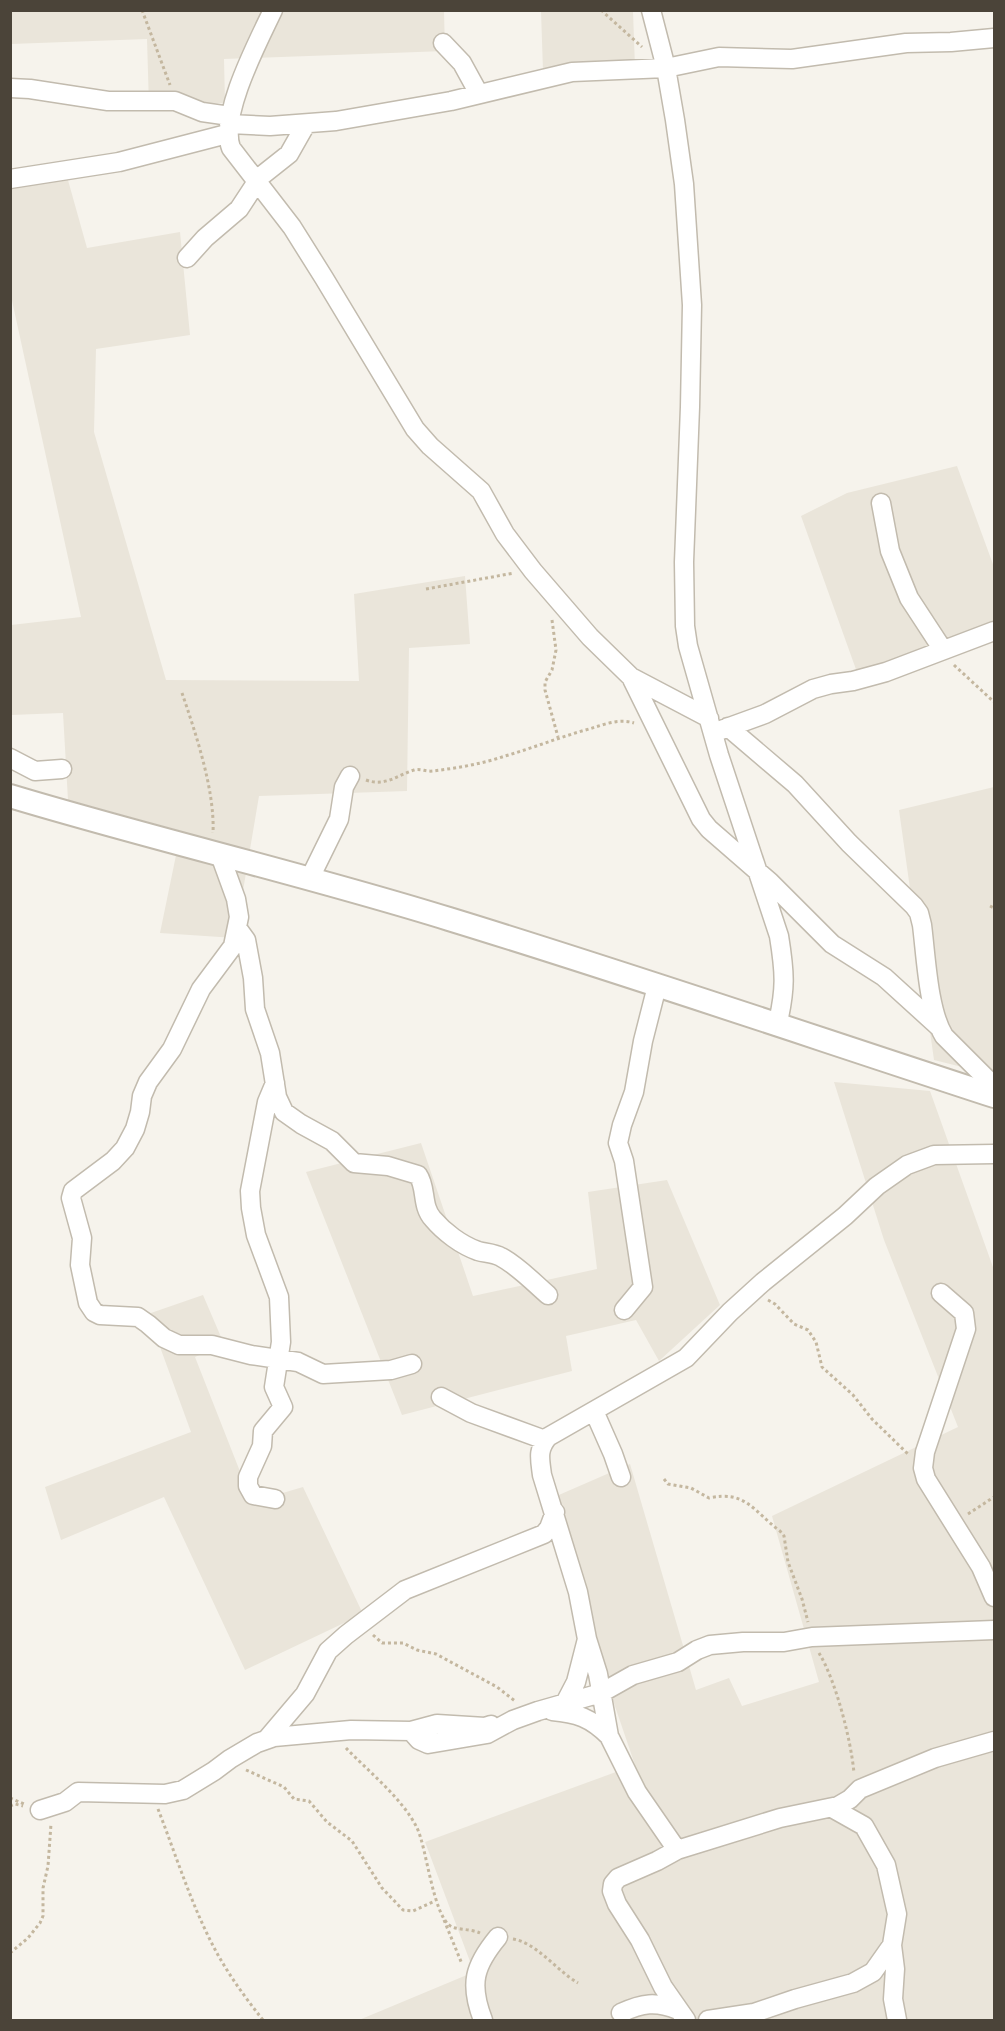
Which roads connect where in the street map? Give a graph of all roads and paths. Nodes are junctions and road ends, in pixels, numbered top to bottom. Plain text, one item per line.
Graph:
1 (142, 10) edge
2 (273, 10) edge
3 (601, 10) edge
4 (651, 10) edge
5 (994, 38) edge
6 (443, 43) dead end
7 (666, 68) junction
8 (10, 88) edge
9 (479, 94) junction
10 (175, 100) junction
11 (306, 124) junction
12 (229, 125) junction
13 (10, 179) edge
14 (258, 182) junction
15 (188, 258) dead end
16 (881, 503) dead end
17 (533, 571) junction
18 (426, 589) dead end
19 (554, 594) junction
20 (994, 631) edge
21 (942, 651) junction
22 (632, 678) junction
23 (182, 693) dead end
24 (994, 702) edge
25 (654, 721) junction
26 (717, 726) junction
27 (558, 737) junction
28 (10, 758) edge
29 (62, 769) dead end
30 (350, 776) joint
31 (10, 796) edge
32 (216, 854) junction
33 (757, 871) junction
34 (309, 880) junction
35 (238, 929) junction
36 (657, 986) junction
37 (777, 1026) junction
38 (939, 1027) junction
39 (275, 1083) junction
40 (994, 1086) edge
41 (994, 1096) edge
42 (994, 1154) edge
43 (941, 1293) dead end
44 (548, 1295) dead end
45 (747, 1297) junction
46 (624, 1311) dead end
47 (278, 1359) junction
48 (412, 1364) dead end
49 (441, 1397) dead end
50 (594, 1411) junction
51 (545, 1440) junction
52 (923, 1468) junction
53 (621, 1477) dead end
54 (664, 1479) dead end
55 (994, 1497) edge
56 (275, 1499) dead end
57 (555, 1512) junction
58 (954, 1522) junction
59 (994, 1598) edge
60 (362, 1623) junction
61 (994, 1630) edge
62 (812, 1637) junction
63 (587, 1639) junction
64 (601, 1693) junction
65 (564, 1705) junction
66 (538, 1711) junction
67 (330, 1732) junction
68 (609, 1736) junction
69 (266, 1740) junction
70 (994, 1741) edge
71 (227, 1761) junction
72 (856, 1792) junction
73 (151, 1794) junction
74 (832, 1808) junction
75 (47, 1809) joint
76 (864, 1826) junction
77 (677, 1850) junction
78 (435, 1900) junction
79 (498, 1937) junction
80 (892, 1945) junction
81 (10, 1953) edge
82 (578, 1983) dead end
83 (475, 1993) junction
84 (621, 2013) dead end
85 (684, 2018) edge
86 (263, 2020) edge
87 (483, 2020) edge
88 (708, 2020) edge
89 (897, 2020) edge

1 - 10 path
2 - 12 street
3 - 7 path
4 - 7 street
5 - 7 street
6 - 9 street
7 - 9 street
7 - 26 street
8 - 10 street
9 - 11 street
10 - 12 street
11 - 12 street
11 - 14 street
12 - 13 street
12 - 14 street
14 - 15 street
14 - 17 street
16 - 21 street
17 - 18 path
17 - 19 street
19 - 22 street
19 - 27 path
20 - 21 street
21 - 24 path
21 - 26 street
22 - 25 street
22 - 26 street
23 - 32 path
25 - 27 path
25 - 33 street
26 - 33 street
26 - 38 street
27 - 30 path
28 - 29 street
30 - 34 street
31 - 32 street
32 - 34 street
32 - 35 street
33 - 37 street
33 - 38 street
34 - 36 street
35 - 39 street
35 - 47 street
36 - 37 street
36 - 46 street
37 - 41 street
38 - 40 street
39 - 44 street
39 - 47 street
42 - 45 street
43 - 52 street
45 - 50 street
45 - 52 path
47 - 48 street
47 - 56 street
49 - 51 street
50 - 51 street
50 - 53 street
51 - 57 street
52 - 58 street
54 - 62 path
55 - 58 path
57 - 60 street
57 - 63 street
58 - 59 street
60 - 66 path
60 - 69 street
61 - 62 street
62 - 64 street
62 - 72 path
63 - 64 street
63 - 65 street
64 - 65 street
64 - 68 street
65 - 66 street
66 - 67 street
66 - 68 street
67 - 69 street
67 - 78 path
68 - 77 street
69 - 71 street
70 - 72 street
71 - 73 street
71 - 78 path
72 - 74 street
72 - 76 street
73 - 75 street
73 - 86 path
74 - 76 street
74 - 77 street
75 - 81 path
76 - 80 street
77 - 85 street
78 - 79 path
78 - 83 path
79 - 82 path
79 - 83 street
80 - 88 street
80 - 89 street
83 - 87 street
84 - 85 street

